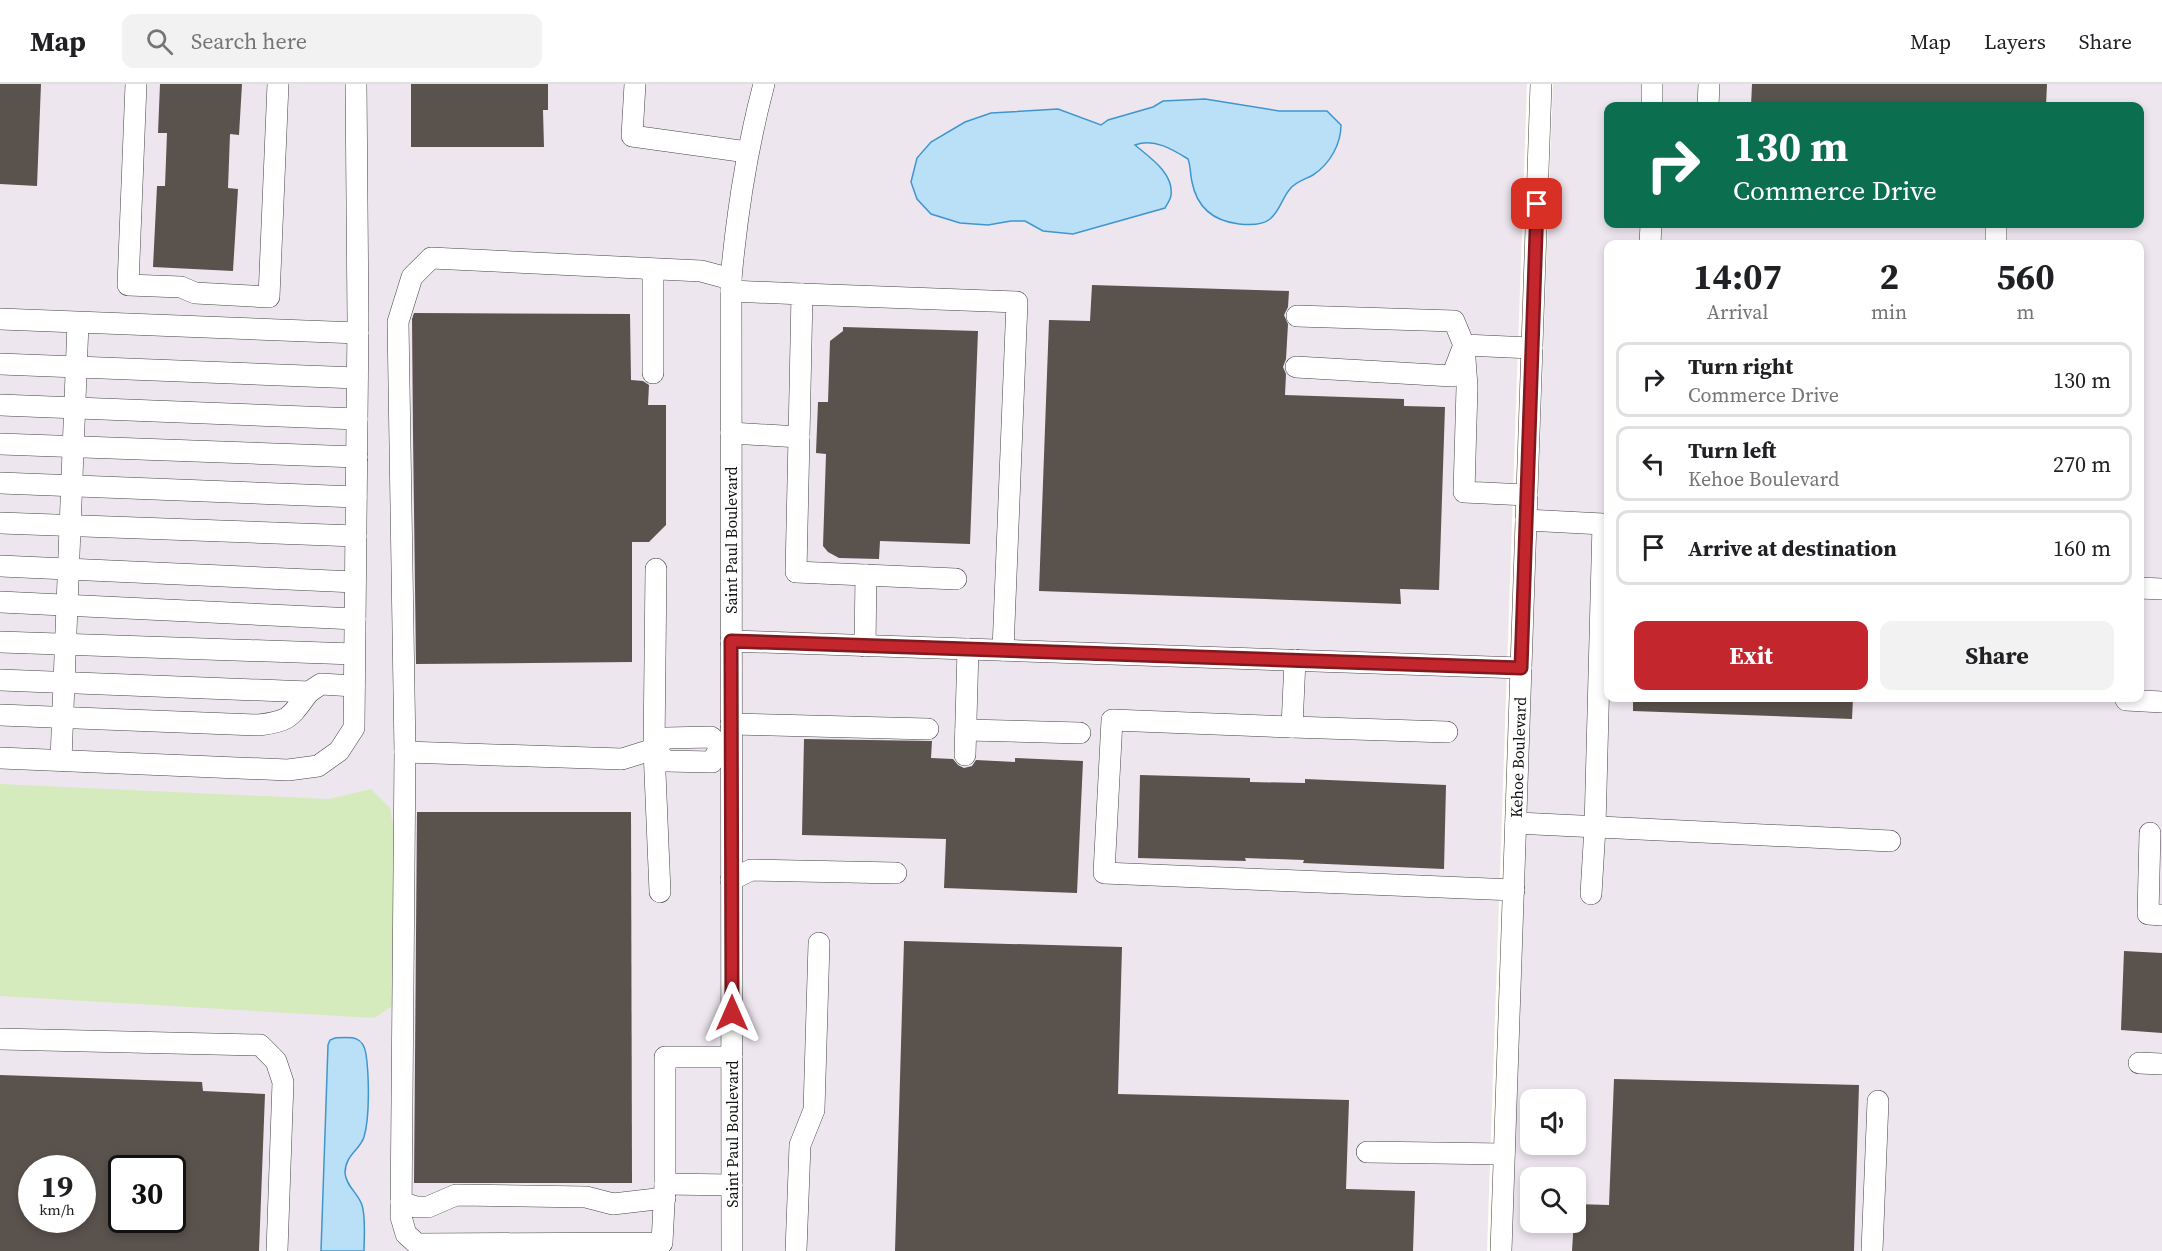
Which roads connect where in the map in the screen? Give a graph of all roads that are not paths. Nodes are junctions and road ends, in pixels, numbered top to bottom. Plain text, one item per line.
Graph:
1 (136, 84) edge
2 (278, 84) edge
3 (356, 84) edge
4 (635, 84) edge
5 (764, 84) edge
6 (1541, 84) edge
7 (1652, 84) edge
8 (1709, 84) edge
9 (1652, 102) edge
10 (1708, 102) edge
11 (747, 152) junction
12 (653, 269) junction
13 (731, 285) junction
14 (802, 294) junction
15 (1297, 316) dead end
16 (0, 319) edge
17 (78, 322) junction
18 (358, 333) junction
19 (1464, 345) junction
20 (1532, 348) junction
21 (0, 364) edge
22 (76, 367) junction
23 (1296, 367) dead end
24 (653, 373) dead end
25 (357, 378) junction
26 (0, 405) edge
27 (75, 409) junction
28 (357, 419) junction
29 (731, 433) junction
30 (799, 437) junction
31 (0, 444) edge
32 (74, 447) junction
33 (357, 457) junction
34 (0, 483) edge
35 (72, 485) junction
36 (1527, 495) junction
37 (356, 497) junction
38 (1526, 520) junction
39 (0, 523) edge
40 (70, 526) junction
41 (356, 536) junction
42 (0, 566) edge
43 (69, 569) junction
44 (656, 569) dead end
45 (866, 575) junction
46 (956, 579) dead end
47 (355, 582) junction
48 (2144, 588) edge
49 (2162, 589) edge
50 (0, 602) edge
51 (68, 605) junction
52 (355, 619) junction
53 (731, 641) junction
54 (0, 642) edge
55 (66, 645) junction
56 (865, 646) junction
57 (968, 649) junction
58 (1003, 650) junction
59 (354, 654) junction
60 (1295, 660) junction
61 (1521, 668) junction
62 (0, 680) edge
63 (64, 682) junction
64 (354, 686) junction
65 (309, 692) junction
66 (2144, 701) edge
67 (2162, 702) edge
68 (0, 715) edge
69 (63, 718) junction
70 (731, 724) junction
71 (1292, 727) junction
72 (928, 729) dead end
73 (966, 730) junction
74 (1447, 732) dead end
75 (1080, 733) dead end
76 (726, 746) junction
77 (654, 749) junction
78 (405, 752) junction
79 (965, 754) dead end
80 (0, 758) edge
81 (61, 760) junction
82 (1516, 823) junction
83 (1595, 827) junction
84 (2150, 833) dead end
85 (1890, 841) dead end
86 (896, 873) dead end
87 (731, 880) junction
88 (1514, 890) junction
89 (660, 892) dead end
90 (1591, 894) dead end
91 (2162, 915) edge
92 (819, 943) dead end
93 (0, 1039) edge
94 (732, 1057) junction
95 (2139, 1063) dead end
96 (2162, 1064) edge
97 (1878, 1101) dead end
98 (1367, 1152) dead end
99 (1504, 1154) junction
100 (732, 1185) junction
101 (665, 1191) junction
102 (401, 1202) junction
103 (277, 1251) edge
104 (732, 1251) edge
105 (796, 1251) edge
106 (1501, 1251) edge
107 (1872, 1251) edge

1 - 2 street
3 - 18 street
4 - 11 street
5 - 11 street, Saint Paul Boulevard
6 - 20 street, Kehoe Boulevard
7 - 9 street
8 - 10 street
11 - 13 street, Saint Paul Boulevard
12 - 13 street
12 - 24 street
12 - 78 street
13 - 14 street
13 - 29 street, Saint Paul Boulevard
14 - 30 street
14 - 58 street
15 - 19 street
16 - 17 street
17 - 18 street
17 - 22 street
18 - 25 street
19 - 20 street
19 - 23 street
19 - 36 street
20 - 36 street, Kehoe Boulevard
21 - 22 street
22 - 25 street
22 - 27 street
25 - 28 street
26 - 27 street
27 - 28 street
27 - 32 street
28 - 33 street
29 - 30 street
29 - 53 street, Saint Paul Boulevard
30 - 45 street
31 - 32 street
32 - 33 street
32 - 35 street
33 - 37 street
34 - 35 street
35 - 37 street
35 - 40 street
36 - 38 street, Kehoe Boulevard
37 - 41 street
38 - 61 street, Kehoe Boulevard
38 - 83 street
39 - 40 street
40 - 41 street
40 - 43 street
41 - 47 street
42 - 43 street
43 - 47 street
43 - 51 street
44 - 77 street
45 - 46 street
45 - 56 street
47 - 52 street
48 - 49 street
50 - 51 street
51 - 52 street
51 - 55 street
52 - 59 street
53 - 56 street
53 - 70 street, Saint Paul Boulevard
54 - 55 street
55 - 59 street
55 - 63 street
56 - 57 street
57 - 58 street
57 - 73 street
58 - 60 street
59 - 64 street
60 - 61 street
60 - 71 street
61 - 82 street, Kehoe Boulevard
62 - 63 street
63 - 65 street
63 - 69 street
64 - 65 street
64 - 81 street
65 - 69 street
66 - 67 street
68 - 69 street
69 - 81 street
70 - 72 street
70 - 76 street, Saint Paul Boulevard
71 - 74 street
71 - 88 street
73 - 75 street
73 - 79 street
76 - 77 street
76 - 87 street, Saint Paul Boulevard
77 - 78 street
77 - 89 street
78 - 102 street
80 - 81 street
82 - 83 street
82 - 88 street, Kehoe Boulevard
83 - 85 street
83 - 90 street
84 - 91 street
86 - 87 street
87 - 94 street, Saint Paul Boulevard
88 - 99 street, Kehoe Boulevard
92 - 105 street
93 - 103 street
94 - 100 street, Saint Paul Boulevard
94 - 101 street
95 - 96 street
97 - 107 street
98 - 99 street
99 - 106 street, Kehoe Boulevard
100 - 101 street
100 - 104 street, Saint Paul Boulevard
101 - 102 street
101 - 102 street

